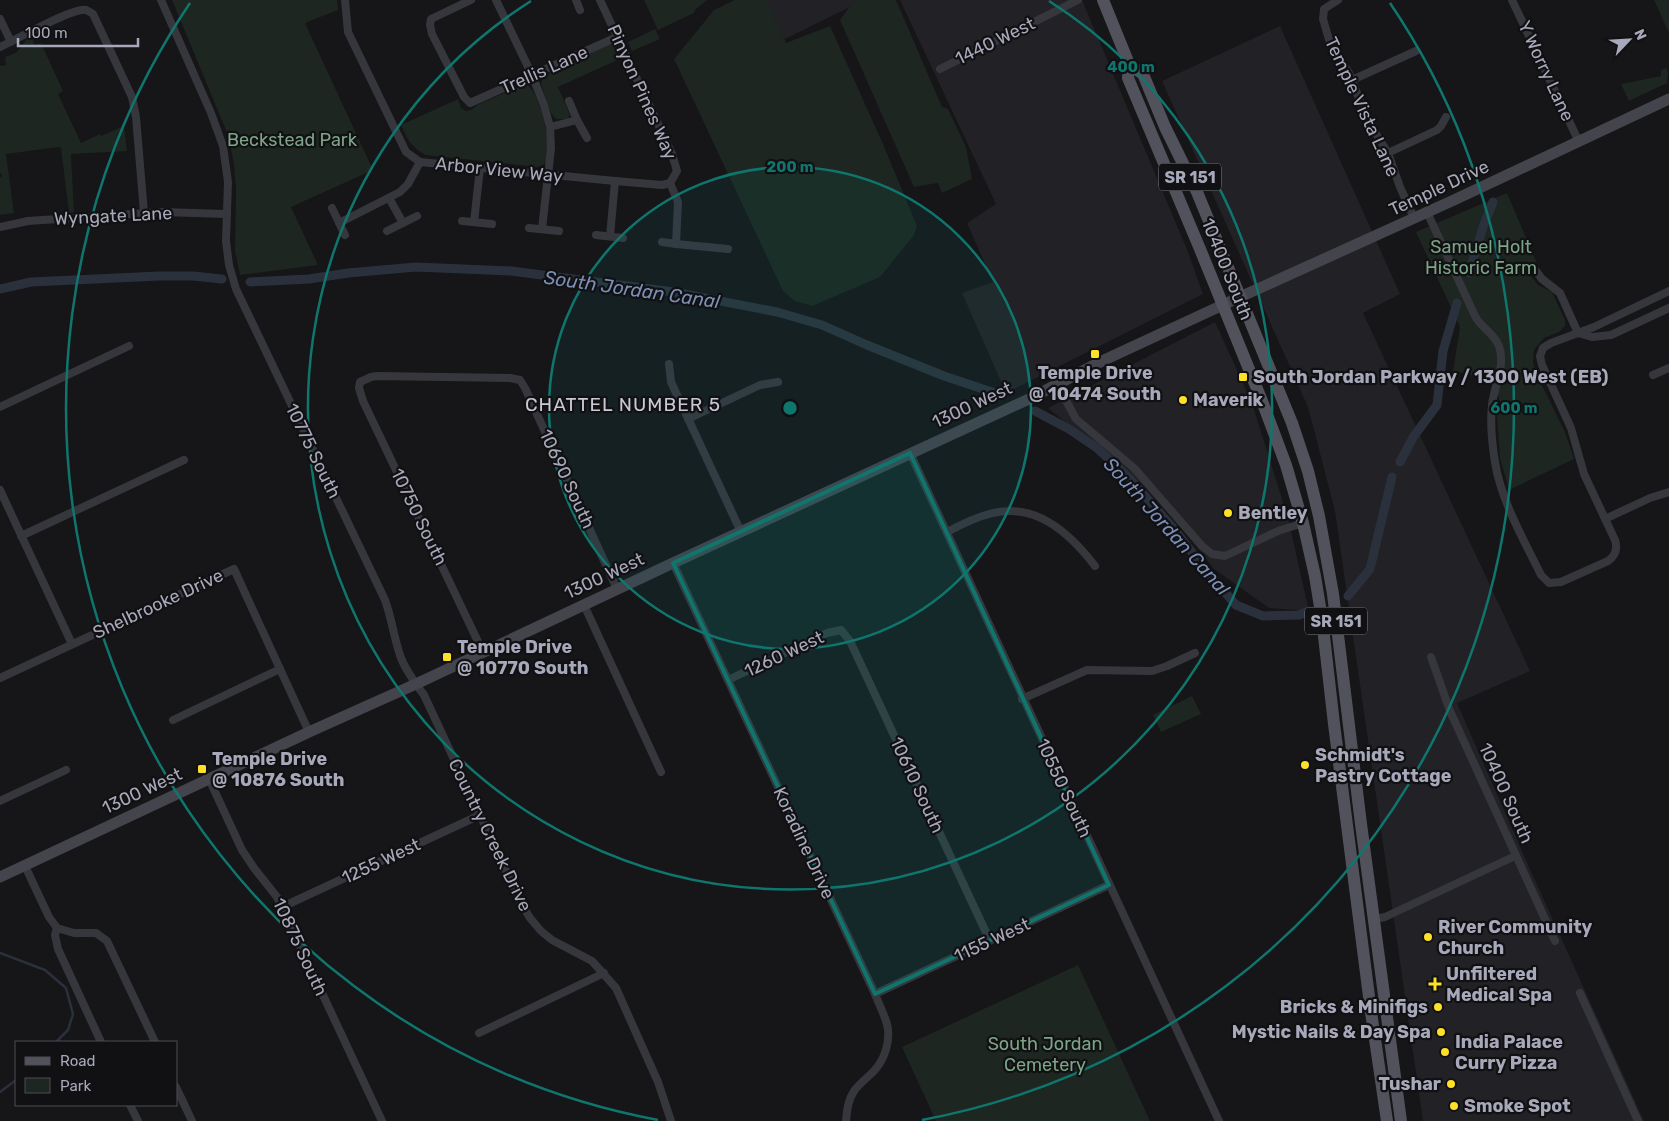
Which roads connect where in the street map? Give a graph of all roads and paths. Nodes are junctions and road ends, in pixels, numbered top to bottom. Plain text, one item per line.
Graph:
1 (161, 0) edge
2 (345, 0) edge
3 (471, 0) edge
4 (496, 0) edge
5 (600, 0) edge
6 (1078, 0) edge
7 (1103, 0) edge
8 (1338, 0) edge
9 (1512, 0) edge
10 (578, 1) edge
11 (580, 10) dead end
12 (0, 19) edge
13 (617, 37) junction
14 (11, 42) junction
15 (0, 47) edge
16 (1416, 51) dead end
17 (1129, 64) junction
18 (940, 69) dead end
19 (532, 75) junction
20 (1352, 80) junction
21 (1669, 100) edge
22 (569, 101) dead end
23 (1446, 117) dead end
24 (577, 120) junction
25 (550, 127) junction
26 (587, 138) dead end
27 (1578, 142) junction
28 (1388, 154) junction
29 (420, 162) junction
30 (480, 168) junction
31 (548, 175) junction
32 (616, 181) junction
33 (670, 183) junction
34 (389, 198) junction
35 (332, 208) dead end
36 (1428, 212) junction
37 (144, 213) junction
38 (227, 214) junction
39 (417, 216) dead end
40 (1414, 218) junction
41 (462, 221) dead end
42 (474, 222) junction
43 (339, 223) junction
44 (403, 223) junction
45 (492, 224) dead end
46 (0, 227) edge
47 (529, 228) dead end
48 (542, 229) junction
49 (387, 231) dead end
50 (559, 231) dead end
51 (345, 235) dead end
52 (596, 235) dead end
53 (610, 236) junction
54 (623, 238) dead end
55 (662, 242) dead end
56 (676, 244) junction
57 (728, 249) dead end
58 (1536, 271) dead end
59 (1669, 292) edge
60 (1240, 297) junction
61 (1223, 305) junction
62 (1669, 308) edge
63 (1578, 333) junction
64 (129, 346) dead end
65 (669, 364) dead end
66 (1669, 368) edge
67 (1653, 375) dead end
68 (360, 382) joint
69 (778, 382) dead end
70 (1057, 384) junction
71 (0, 407) edge
72 (688, 419) junction
73 (910, 453) junction
74 (184, 460) dead end
75 (0, 490) edge
76 (1669, 492) edge
77 (1605, 519) junction
78 (1304, 523) junction
79 (741, 532) junction
80 (947, 532) junction
81 (21, 536) junction
82 (673, 563) junction
83 (1095, 566) dead end
84 (617, 589) junction
85 (584, 605) junction
86 (841, 630) joint
87 (72, 644) junction
88 (483, 652) junction
89 (1195, 653) dead end
90 (1431, 657) dead end
91 (280, 669) junction
92 (0, 678) edge
93 (728, 680) junction
94 (416, 684) junction
95 (1022, 699) junction
96 (173, 720) dead end
97 (309, 732) junction
98 (66, 770) dead end
99 (660, 772) dead end
100 (209, 779) junction
101 (0, 801) edge
102 (480, 815) junction
103 (1515, 856) junction
104 (25, 866) junction
105 (0, 877) edge
106 (1109, 885) junction
107 (282, 907) junction
108 (1374, 920) junction
109 (57, 928) junction
110 (990, 940) junction
111 (1555, 941) dead end
112 (604, 973) junction
113 (1580, 993) dead end
114 (875, 994) junction
115 (1386, 1010) junction
116 (1371, 1012) junction
117 (479, 1033) dead end
118 (101, 1041) edge
119 (155, 1041) edge
120 (178, 1091) edge
121 (130, 1106) edge
122 (138, 1121) edge
123 (192, 1121) edge
124 (382, 1121) edge
125 (671, 1121) edge
126 (846, 1121) edge
127 (1219, 1121) edge
128 (1387, 1121) edge
129 (1401, 1121) edge
130 (1638, 1121) edge

1 - 38 street, 10775 South
2 - 29 street, Arbor View Way
3 - 19 street, Trellis Lane
4 - 19 street
5 - 13 street, Pinyon Pines Way
6 - 18 street, 1440 West
7 - 17 main road, SR 151
8 - 20 street, Temple Vista Lane
9 - 27 street, Y Worry Lane
10 - 11 street
12 - 14 street
13 - 19 street, Trellis Lane
13 - 33 street, Pinyon Pines Way
14 - 15 street
14 - 37 street
16 - 20 street
17 - 60 main road, 10400 South / SR 151
17 - 61 main road, 10400 South / SR 151
19 - 25 street
20 - 28 street, Temple Vista Lane
21 - 27 street, Temple Drive
22 - 24 street
23 - 28 street
24 - 25 street
24 - 26 street
25 - 31 street
27 - 36 street, Temple Drive
28 - 40 street, Temple Vista Lane
29 - 30 street, Arbor View Way
29 - 34 street
30 - 31 street, Arbor View Way
30 - 42 street
31 - 32 street, Arbor View Way
31 - 48 street
32 - 33 street, Arbor View Way
32 - 53 street
33 - 56 street
34 - 43 street
34 - 44 street
35 - 43 street
36 - 40 street, Temple Drive
36 - 77 street
37 - 38 street, Wyngate Lane
37 - 46 street, Wyngate Lane
38 - 94 street, 10775 South
39 - 44 street
40 - 60 street, Temple Drive
41 - 42 street
42 - 45 street
43 - 51 street
44 - 49 street
47 - 48 street
48 - 50 street
52 - 53 street
53 - 54 street
55 - 56 street
56 - 57 street
58 - 63 street
59 - 63 street
60 - 61 street, Temple Drive
60 - 108 main road, 10400 South / SR 151
61 - 70 street, 1300 West
61 - 78 main road, 10400 South / SR 151
62 - 63 street
63 - 77 street
64 - 71 street
65 - 72 street
66 - 67 street
68 - 84 street, 10690 South
68 - 88 street, 10750 South
69 - 72 street
70 - 73 street, 1300 West
70 - 78 street
72 - 79 street
73 - 79 street, 1300 West
73 - 80 street, 10550 South
74 - 81 street
75 - 81 street
76 - 77 street
78 - 116 main road, SR 151
79 - 82 street, 1300 West
80 - 83 street
80 - 95 street, 10550 South
81 - 87 street
82 - 84 street, 1300 West
82 - 93 street, Koradine Drive
84 - 85 street, 1300 West
85 - 88 street, 1300 West
85 - 99 street
86 - 93 street, 1260 West
86 - 110 street, 10610 South
87 - 91 street, Shelbrooke Drive
87 - 92 street, Shelbrooke Drive
88 - 94 street, 1300 West
89 - 95 street
90 - 103 street, 10400 South
91 - 96 street
91 - 97 street, Shelbrooke Drive
93 - 114 street, Koradine Drive
94 - 97 street, 1300 West
94 - 102 street, Country Creek Drive
95 - 106 street, 10550 South
97 - 100 street, 1300 West
98 - 101 street
100 - 104 street, 1300 West
100 - 107 street, 10875 South
102 - 107 street, 1255 West
102 - 112 street, Country Creek Drive
103 - 108 street
103 - 111 street, 10400 South
104 - 105 street, 1300 West
104 - 109 street
106 - 110 street, 1155 West
106 - 127 street, 10550 South
107 - 124 street, 10875 South
108 - 115 main road, SR 151
109 - 118 street
109 - 119 street
110 - 114 street, 1155 West
112 - 117 street
112 - 125 street, Country Creek Drive
113 - 130 street
114 - 126 street, Koradine Drive
115 - 116 main road
115 - 129 main road, SR 151
116 - 128 main road, SR 151
120 - 123 street
121 - 122 street

